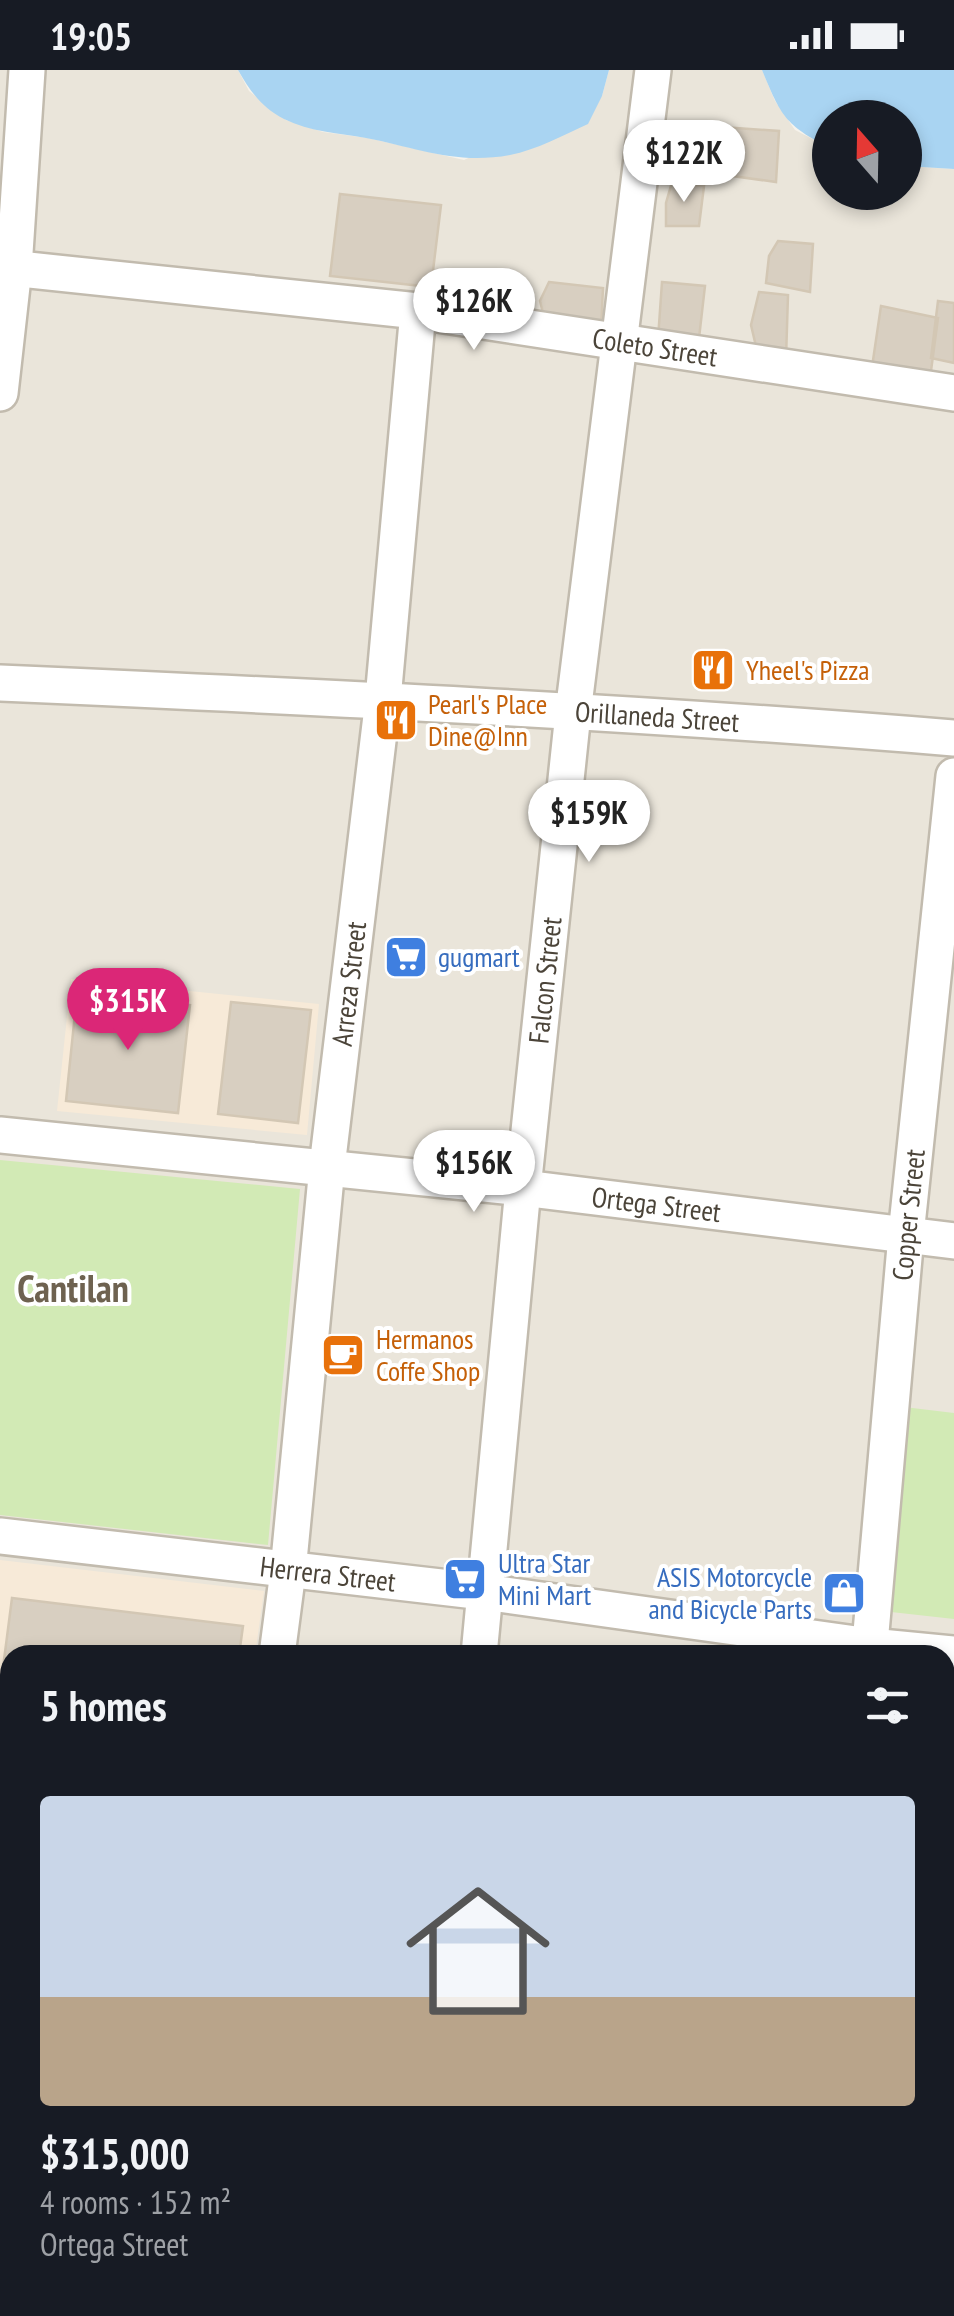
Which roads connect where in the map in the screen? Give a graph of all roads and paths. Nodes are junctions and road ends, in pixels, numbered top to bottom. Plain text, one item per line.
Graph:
1 (27, 70) edge
2 (653, 70) edge
3 (7, 267) edge
4 (418, 311) junction
5 (617, 344) junction
6 (0, 393) edge
7 (954, 393) edge
8 (0, 683) edge
9 (383, 699) junction
10 (573, 712) junction
11 (954, 738) edge
12 (954, 776) edge
13 (0, 1135) edge
14 (327, 1167) junction
15 (523, 1188) junction
16 (906, 1235) junction
17 (954, 1241) edge
18 (0, 1536) edge
19 (288, 1571) junction
20 (484, 1592) junction
21 (277, 1645) edge
22 (480, 1645) edge
23 (830, 1645) edge
24 (870, 1645) edge

1 - 3 street
2 - 5 street, Falcon Street
3 - 4 street, Coleto Street
3 - 6 street
4 - 5 street, Coleto Street
4 - 9 street, Arreza Street
5 - 7 street, Coleto Street
5 - 10 street, Falcon Street
8 - 9 street, Orillaneda Street
9 - 10 street, Orillaneda Street
9 - 14 street, Arreza Street
10 - 11 street, Orillaneda Street
10 - 15 street, Falcon Street
12 - 16 street, Copper Street
13 - 14 street, Ortega Street
14 - 15 street, Ortega Street
14 - 19 street, Arreza Street
15 - 16 street, Ortega Street
15 - 20 street, Falcon Street
16 - 17 street, Ortega Street
16 - 24 street, Copper Street
18 - 19 street, Herrera Street
19 - 20 street, Herrera Street
19 - 21 street, Arreza Street
20 - 22 street, Falcon Street
20 - 23 street, Herrera Street

